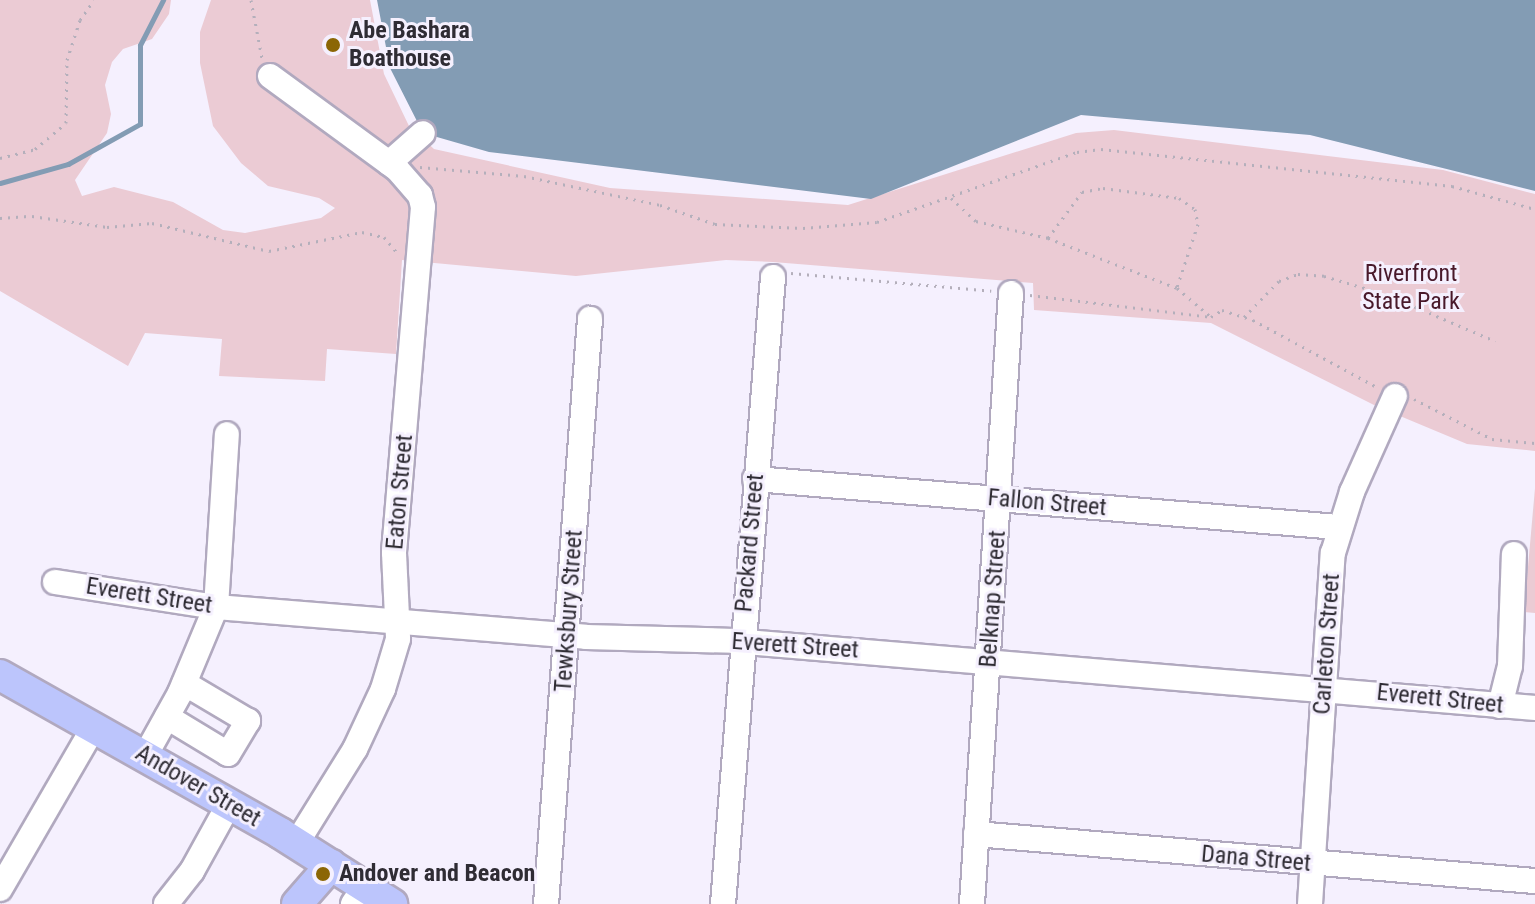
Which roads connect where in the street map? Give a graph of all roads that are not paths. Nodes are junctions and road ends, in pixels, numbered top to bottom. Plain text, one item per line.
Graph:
1 (270, 76) road end
2 (423, 133) dead end
3 (393, 166) junction
4 (773, 277) road end
5 (1011, 293) road end
6 (590, 319) dead end
7 (1395, 396) road end
8 (227, 434) dead end
9 (755, 479) junction
10 (1000, 499) junction
11 (1338, 527) junction
12 (1514, 554) dead end
13 (55, 582) dead end
14 (216, 607) junction
15 (398, 622) junction
16 (567, 635) junction
17 (741, 641) junction
18 (989, 661) junction
19 (0, 675) edge
20 (184, 683) junction
21 (1324, 687) junction
22 (1500, 706) junction
23 (1535, 708) edge
24 (167, 717) junction
25 (94, 727) junction
26 (145, 756) junction
27 (229, 804) junction
28 (976, 834) junction
29 (296, 844) junction
30 (1313, 864) junction
31 (331, 865) junction
32 (4, 873) edge
33 (1535, 881) edge
34 (359, 895) edge
35 (166, 904) edge
36 (297, 904) edge
37 (392, 904) edge
38 (546, 904) edge
39 (723, 904) edge
40 (972, 904) edge
41 (1310, 904) edge

1 - 3 street, Eaton Street
2 - 3 street
3 - 15 street, Eaton Street
4 - 9 street, Packard Street
5 - 10 street, Belknap Street
6 - 16 street, Tewksbury Street
7 - 11 street, Carleton Street
8 - 14 street
9 - 10 street, Fallon Street
9 - 17 street, Packard Street
10 - 11 street, Fallon Street
10 - 18 street, Belknap Street
11 - 21 street, Carleton Street
12 - 22 street
13 - 14 street, Everett Street
14 - 15 street, Everett Street
14 - 20 street
15 - 16 street, Everett Street
15 - 29 street, Eaton Street
16 - 17 street, Everett Street
16 - 38 street, Tewksbury Street
17 - 18 street, Everett Street
17 - 39 street, Packard Street
18 - 21 street, Everett Street
18 - 28 street, Belknap Street
19 - 25 main road, Andover Street
20 - 24 street
20 - 24 street
21 - 22 street, Everett Street
21 - 30 street, Carleton Street
22 - 23 street, Everett Street
24 - 26 street
25 - 26 main road, Andover Street
25 - 32 street
26 - 27 main road, Andover Street
27 - 29 main road, Andover Street
27 - 35 street
28 - 30 street, Dana Street
28 - 40 street, Belknap Street
29 - 31 main road, Andover Street
30 - 33 street, Dana Street
30 - 41 street, Carleton Street
31 - 34 main road, Andover Street
31 - 36 main road
34 - 37 main road, Andover Street

